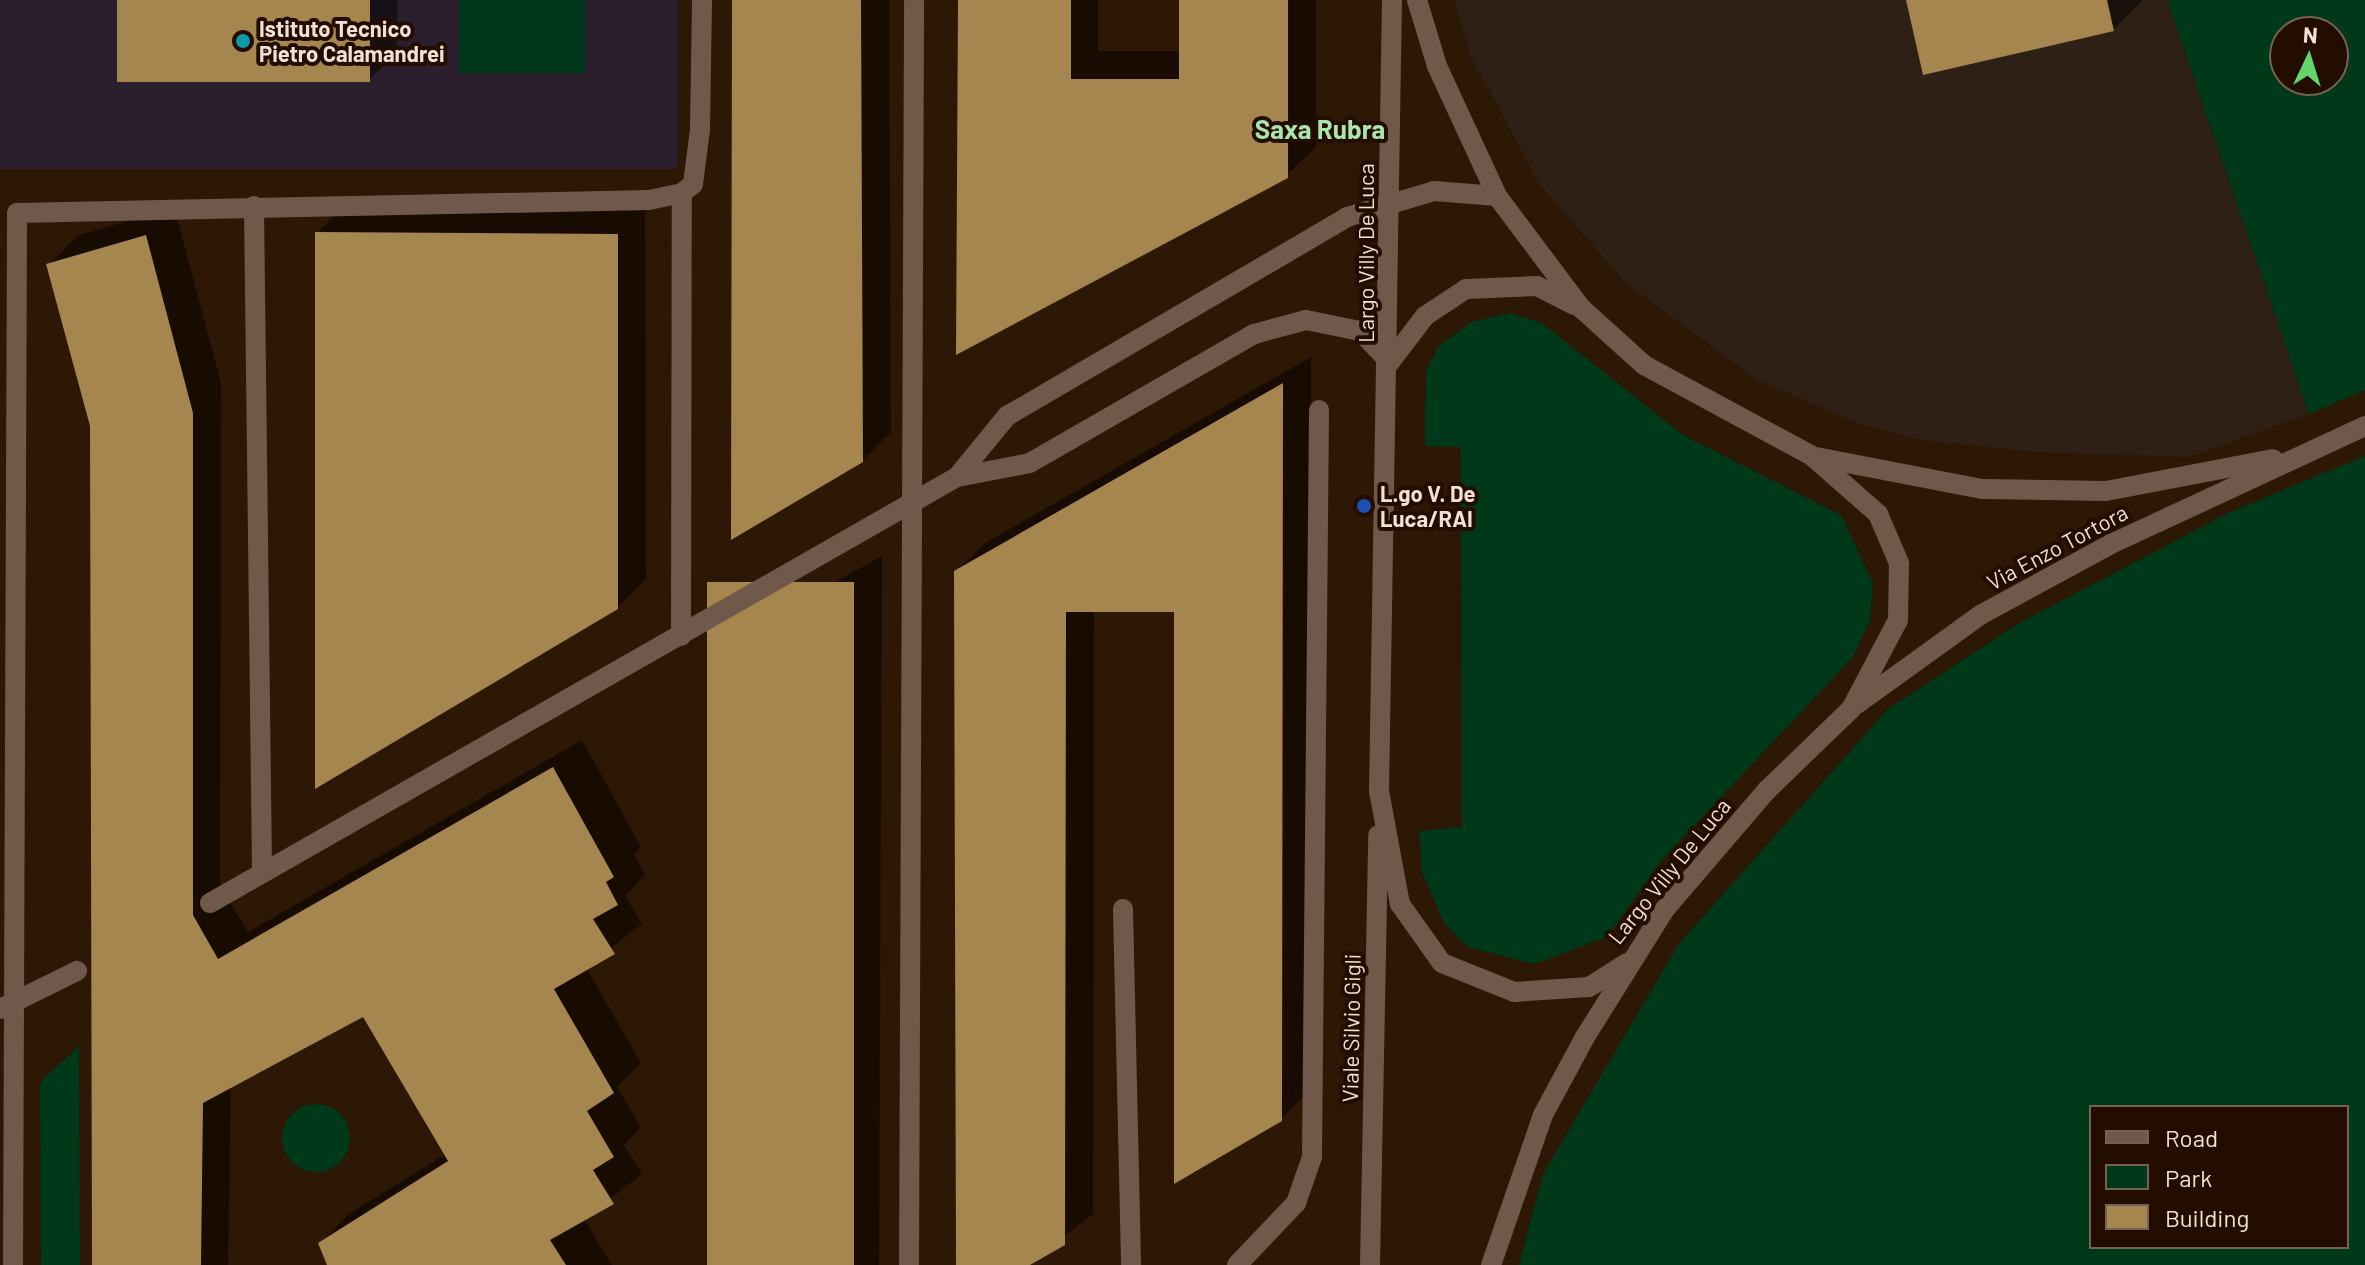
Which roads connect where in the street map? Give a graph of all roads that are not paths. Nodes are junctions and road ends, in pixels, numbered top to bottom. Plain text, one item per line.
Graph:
1 (702, 0) edge
2 (914, 0) edge
3 (1392, 0) edge
4 (1417, 0) edge
5 (682, 193) junction
6 (1497, 196) junction
7 (1390, 201) junction
8 (254, 206) junction
9 (1581, 308) junction
10 (1390, 362) junction
11 (1319, 410) dead end
12 (2365, 426) edge
13 (2301, 454) junction
14 (1812, 456) junction
15 (957, 477) junction
16 (916, 500) junction
17 (681, 636) junction
18 (1851, 709) junction
19 (1379, 791) junction
20 (262, 871) junction
21 (210, 903) dead end
22 (1123, 909) dead end
23 (1634, 958) junction
24 (77, 971) dead end
25 (10, 1006) edge
26 (13, 1265) edge
27 (909, 1265) edge
28 (1131, 1265) edge
29 (1237, 1265) edge
30 (1370, 1265) edge
31 (1491, 1265) edge

1 - 5 street
2 - 16 street
3 - 7 street, Largo Villy De Luca
4 - 6 street, Largo Villy De Luca
5 - 8 street
5 - 17 street
6 - 7 street
6 - 9 street, Largo Villy De Luca
7 - 10 street, Largo Villy De Luca
7 - 15 street
8 - 20 street
8 - 25 street
9 - 10 street, Largo Villy De Luca
9 - 14 street, Largo Villy De Luca
10 - 15 street
10 - 19 street, Largo Villy De Luca
11 - 29 street
12 - 13 street, Via Enzo Tortora
13 - 14 street, Via Enzo Tortora
13 - 18 street, Via Enzo Tortora
14 - 18 street, Largo Villy De Luca
15 - 16 street
16 - 17 street
16 - 27 street
17 - 20 street
18 - 23 street, Largo Villy De Luca
19 - 23 street, Largo Villy De Luca
19 - 30 street, Viale Silvio Gigli
20 - 21 street
22 - 28 street
23 - 31 street
24 - 25 street
25 - 26 street

